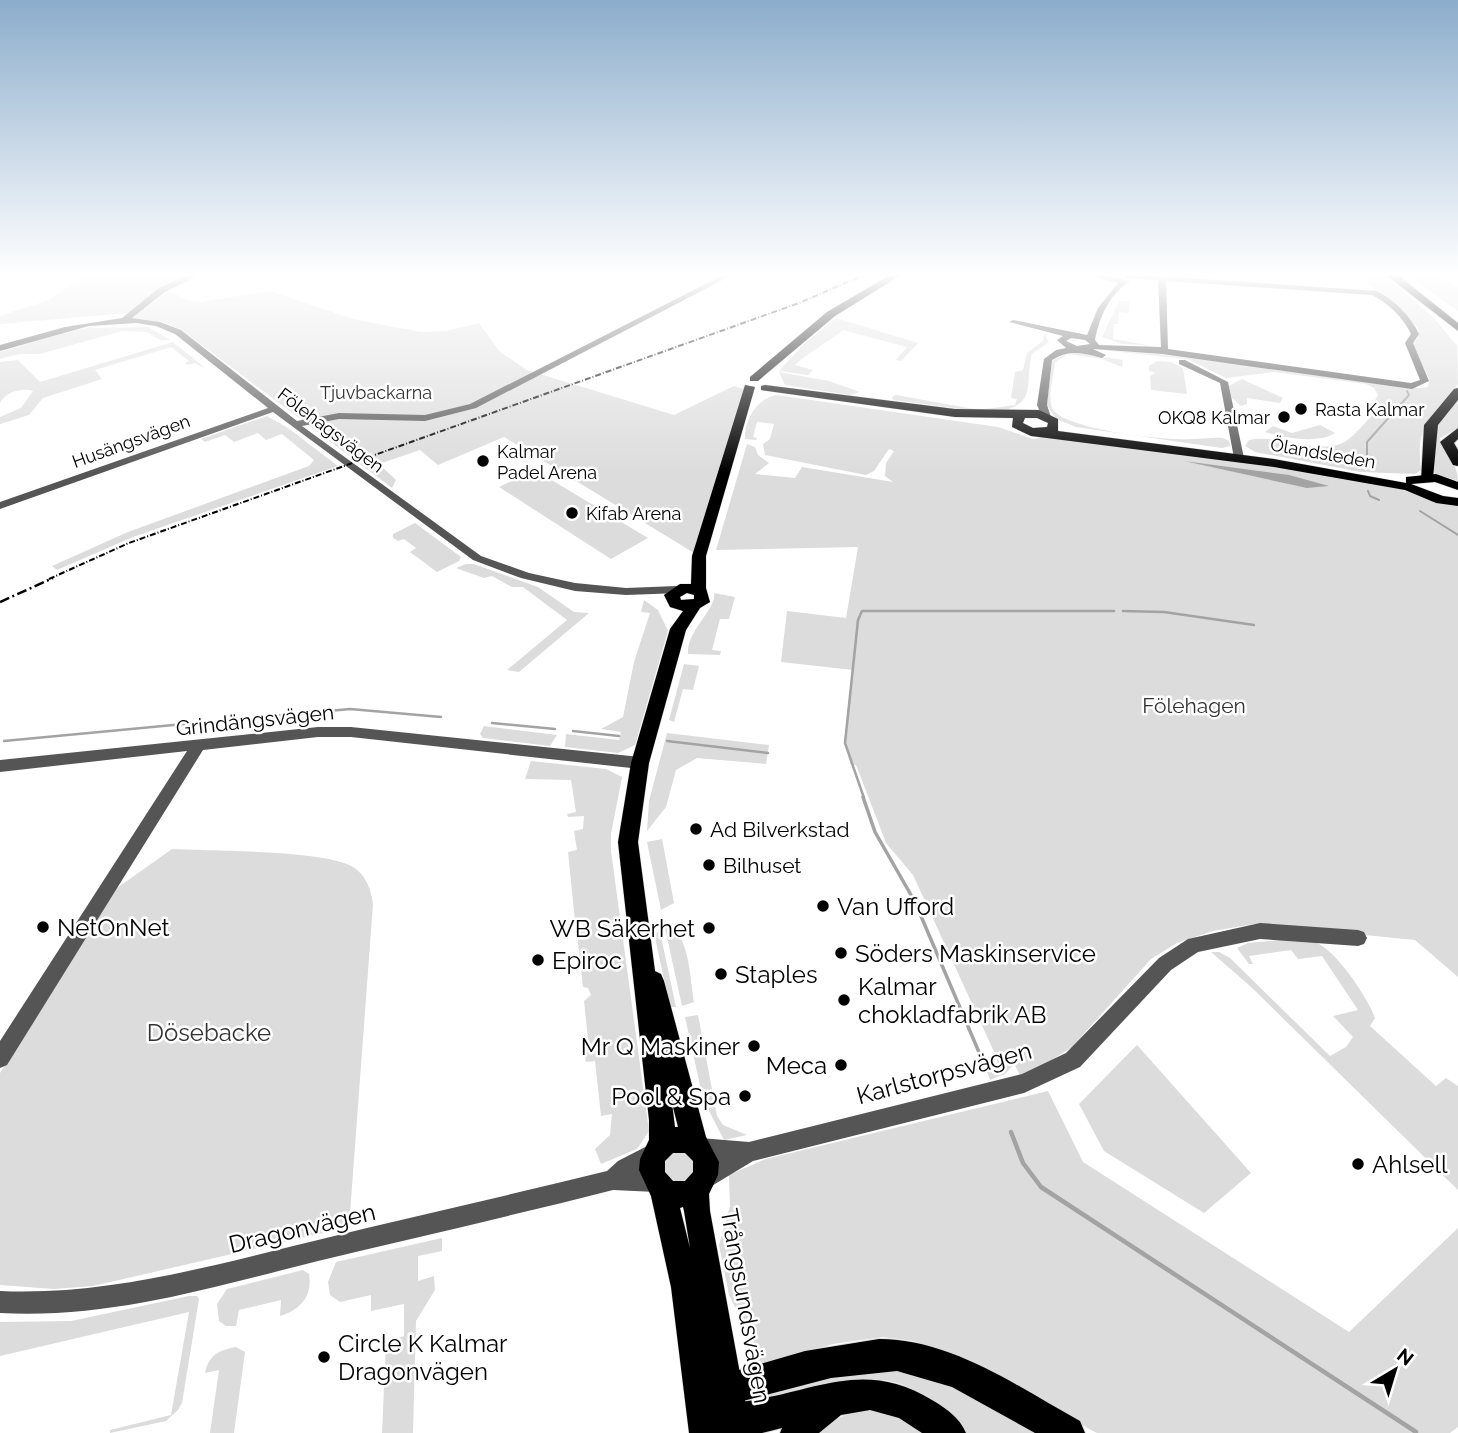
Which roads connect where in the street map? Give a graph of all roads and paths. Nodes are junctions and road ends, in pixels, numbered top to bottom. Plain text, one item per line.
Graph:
1 (34, 339) edge
2 (187, 339) edge
3 (607, 339) edge
4 (800, 339) edge
5 (1057, 339) edge
6 (1065, 339) edge
7 (1082, 339) edge
8 (1093, 339) edge
9 (1165, 339) edge
10 (1412, 339) edge
11 (1061, 341) junction
12 (1093, 343) junction
13 (0, 348) edge
14 (1076, 349) junction
15 (1162, 351) junction
16 (1114, 356) junction
17 (772, 366) junction
18 (751, 383) junction
19 (766, 385) junction
20 (1458, 392) edge
21 (274, 409) junction
22 (742, 410) junction
23 (955, 413) junction
24 (1021, 420) junction
25 (1048, 424) junction
26 (295, 425) junction
27 (1458, 432) edge
28 (1238, 455) junction
29 (1458, 463) edge
30 (1424, 479) junction
31 (1458, 486) edge
32 (1426, 494) junction
33 (1458, 502) edge
34 (0, 506) edge
35 (696, 569) junction
36 (698, 589) junction
37 (676, 596) junction
38 (694, 606) junction
39 (678, 629) junction
40 (198, 746) junction
41 (640, 764) junction
42 (0, 766) edge
43 (640, 934) junction
44 (1358, 938) dead end
45 (0, 1058) edge
46 (697, 1145) junction
47 (661, 1148) junction
48 (749, 1152) junction
49 (613, 1180) junction
50 (699, 1184) junction
51 (660, 1187) junction
52 (685, 1287) junction
53 (0, 1302) edge
54 (823, 1402) junction
55 (721, 1417) edge
56 (797, 1433) edge
57 (948, 1433) edge
58 (1068, 1433) edge

1 - 13 street, Fölehagsvägen
2 - 21 street, Fölehagsvägen
3 - 26 street
4 - 17 main road
5 - 11 street
6 - 11 street
7 - 12 street
8 - 12 street
9 - 15 street
10 - 15 street
11 - 14 street
11 - 24 street
12 - 14 street
12 - 15 street
12 - 16 street
14 - 16 street
14 - 25 street
16 - 28 street
17 - 18 main road
17 - 19 main road
18 - 19 main road, Ölandsleden
18 - 22 main road
19 - 22 main road
19 - 23 main road, Ölandsleden
20 - 30 highway
21 - 26 street, Fölehagsvägen
21 - 34 street, Husängsvägen
22 - 35 main road
23 - 24 main road, Ölandsleden
23 - 24 main road, Ölandsleden
24 - 25 main road, Ölandsleden
24 - 25 main road, Ölandsleden
25 - 28 main road, Ölandsleden
26 - 37 street, Fölehagsvägen
27 - 29 highway
28 - 30 main road, Ölandsleden
28 - 32 main road, Ölandsleden
30 - 31 main road, Ölandsleden
30 - 32 main road
32 - 33 main road, Ölandsleden
35 - 36 main road
35 - 37 main road
36 - 37 main road
36 - 38 main road
37 - 38 main road
37 - 39 main road
38 - 39 main road
39 - 41 main road
40 - 41 street, Grindängsvägen
40 - 42 street, Grindängsvägen
40 - 45 street
41 - 43 main road
43 - 46 main road
43 - 47 main road
44 - 48 street, Karlstorpsvägen
46 - 47 main road
46 - 48 street, Karlstorpsvägen
46 - 50 main road
47 - 49 street, Dragonvägen
47 - 51 main road
48 - 50 street, Karlstorpsvägen
49 - 51 street, Dragonvägen
49 - 53 street, Dragonvägen
50 - 51 main road
50 - 55 main road, Trångsundsvägen
51 - 52 main road
52 - 55 main road
52 - 55 main road
54 - 55 highway
54 - 56 highway
54 - 57 highway
55 - 58 highway

